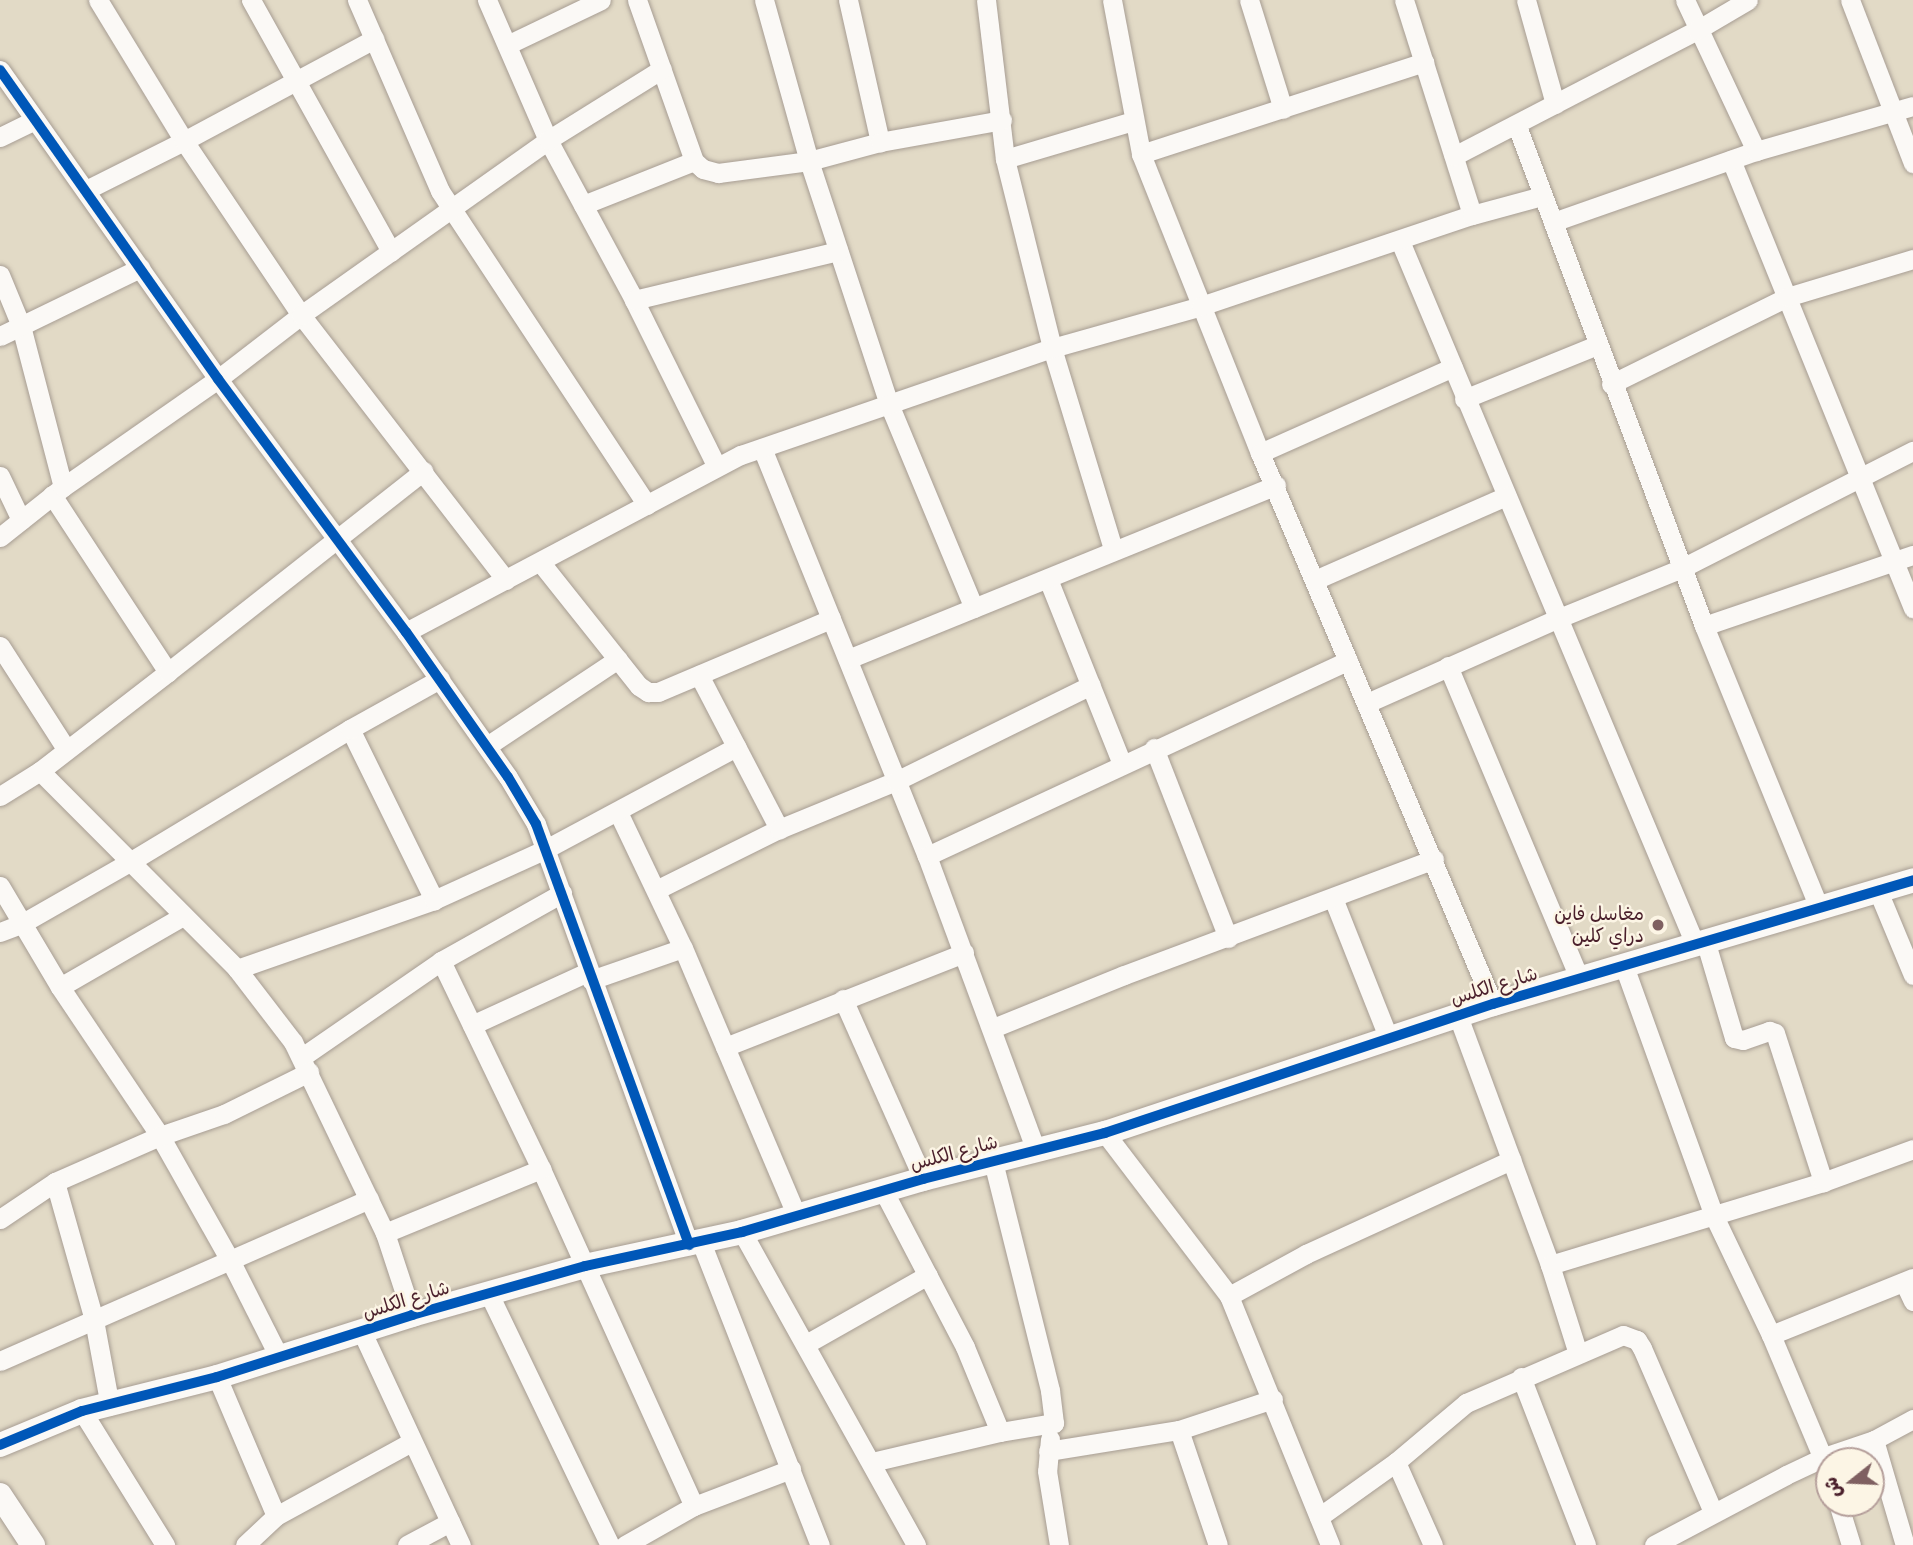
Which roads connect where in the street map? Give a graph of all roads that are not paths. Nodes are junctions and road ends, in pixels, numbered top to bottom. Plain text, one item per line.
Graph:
1 (99, 0) edge
2 (251, 0) edge
3 (357, 0) edge
4 (487, 0) edge
5 (601, 0) edge
6 (637, 0) edge
7 (764, 0) edge
8 (848, 0) edge
9 (986, 0) edge
10 (1112, 0) edge
11 (1249, 0) edge
12 (1404, 0) edge
13 (1526, 0) edge
14 (1685, 0) edge
15 (1748, 0) edge
16 (1850, 0) edge
17 (1698, 30) junction
18 (374, 39) junction
19 (507, 45) junction
20 (1424, 62) junction
21 (662, 69) junction
22 (0, 70) edge
23 (297, 82) junction
24 (1555, 104) junction
25 (1283, 109) junction
26 (1903, 109) edge
27 (35, 120) junction
28 (1002, 120) junction
29 (1133, 121) junction
30 (1517, 126) junction
31 (0, 138) edge
32 (548, 140) junction
33 (184, 141) junction
34 (880, 142) junction
35 (1756, 150) junction
36 (1141, 154) junction
37 (1454, 156) junction
38 (1005, 159) junction
39 (1731, 160) junction
40 (694, 161) junction
41 (809, 161) junction
42 (1913, 163) edge
43 (86, 190) junction
44 (1542, 196) junction
45 (583, 205) junction
46 (451, 209) junction
47 (1472, 215) junction
48 (1553, 222) junction
49 (1400, 241) junction
50 (838, 251) junction
51 (391, 252) junction
52 (1913, 259) edge
53 (140, 268) junction
54 (0, 275) edge
55 (1787, 298) junction
56 (634, 300) junction
57 (1201, 306) junction
58 (301, 315) junction
59 (21, 326) junction
60 (0, 336) edge
61 (1597, 345) junction
62 (1052, 348) junction
63 (1453, 367) junction
64 (218, 379) junction
65 (1611, 384) junction
66 (1464, 399) junction
67 (889, 404) junction
68 (762, 448) junction
69 (1913, 451) edge
70 (1260, 453) junction
71 (717, 467) junction
72 (423, 471) junction
73 (0, 476) edge
74 (1861, 477) junction
75 (1276, 485) junction
76 (57, 491) junction
77 (1506, 496) junction
78 (647, 505) junction
79 (21, 520) junction
80 (0, 537) edge
81 (337, 538) junction
82 (1113, 548) junction
83 (1913, 555) edge
84 (1893, 562) junction
85 (541, 563) junction
86 (1682, 568) junction
87 (1048, 579) junction
88 (506, 580) junction
89 (1315, 580) junction
90 (974, 608) junction
91 (1913, 608) edge
92 (1559, 618) junction
93 (831, 619) junction
94 (1704, 625) junction
95 (406, 632) junction
96 (0, 646) edge
97 (618, 659) junction
98 (848, 659) junction
99 (1348, 661) junction
100 (1448, 666) junction
101 (168, 672) junction
102 (699, 675) junction
103 (440, 679) junction
104 (1091, 685) junction
105 (1367, 703) junction
106 (350, 729) junction
107 (487, 746) junction
108 (736, 747) junction
109 (1154, 748) junction
110 (66, 749) junction
111 (1122, 764) junction
112 (40, 771) junction
113 (896, 781) junction
114 (0, 796) edge
115 (618, 812) junction
116 (779, 829) junction
117 (547, 849) junction
118 (927, 856) junction
119 (1434, 859) junction
120 (128, 863) junction
121 (1913, 880) edge
122 (0, 886) edge
123 (656, 890) junction
124 (1878, 891) junction
125 (562, 892) junction
126 (1333, 898) junction
127 (433, 900) junction
128 (1819, 908) junction
129 (183, 916) junction
130 (21, 924) junction
131 (0, 932) edge
132 (1228, 938) junction
133 (1700, 942) junction
134 (683, 948) junction
135 (964, 953) junction
136 (441, 961) junction
137 (1624, 966) junction
138 (237, 969) junction
139 (1913, 975) edge
140 (589, 976) junction
141 (1579, 978) junction
142 (60, 986) junction
143 (843, 999) junction
144 (1493, 1004) junction
145 (1458, 1016) junction
146 (472, 1025) junction
147 (993, 1028) junction
148 (1388, 1038) junction
149 (726, 1047) junction
150 (306, 1065) junction
151 (1105, 1132) junction
152 (160, 1136) junction
153 (1913, 1149) edge
154 (1036, 1150) junction
155 (1511, 1160) junction
156 (993, 1161) junction
157 (541, 1169) junction
158 (923, 1179) junction
159 (55, 1182) junction
160 (1823, 1182) junction
161 (884, 1190) junction
162 (369, 1199) junction
163 (797, 1216) junction
164 (1714, 1216) junction
165 (0, 1219) edge
166 (742, 1232) junction
167 (385, 1233) junction
168 (695, 1244) junction
169 (230, 1260) junction
170 (1549, 1265) junction
171 (585, 1266) junction
172 (928, 1275) junction
173 (1909, 1280) edge
174 (489, 1294) junction
175 (1229, 1296) junction
176 (1913, 1301) edge
177 (412, 1315) junction
178 (94, 1320) junction
179 (362, 1332) junction
180 (1771, 1335) junction
181 (806, 1344) junction
182 (1578, 1354) junction
183 (279, 1357) junction
184 (0, 1361) edge
185 (217, 1377) junction
186 (1521, 1377) junction
187 (1273, 1399) junction
188 (110, 1406) junction
189 (82, 1411) junction
190 (1913, 1419) edge
191 (1054, 1423) junction
192 (1179, 1430) junction
193 (1000, 1432) junction
194 (1874, 1440) junction
195 (411, 1442) junction
196 (0, 1446) edge
197 (1819, 1447) edge
198 (1861, 1447) edge
199 (1048, 1451) junction
200 (872, 1462) junction
201 (1396, 1462) junction
202 (791, 1469) junction
203 (1815, 1470) edge
204 (0, 1495) edge
205 (694, 1506) junction
206 (1713, 1512) junction
207 (276, 1516) junction
208 (1319, 1517) junction
209 (1842, 1517) edge
210 (450, 1522) junction
211 (33, 1545) edge
212 (165, 1545) edge
213 (245, 1545) edge
214 (407, 1545) edge
215 (461, 1545) edge
216 (610, 1545) edge
217 (625, 1545) edge
218 (820, 1545) edge
219 (916, 1545) edge
220 (1059, 1545) edge
221 (1217, 1545) edge
222 (1330, 1545) edge
223 (1433, 1545) edge
224 (1586, 1545) edge
225 (1654, 1545) edge
226 (1851, 1545) edge
227 (1905, 1545) edge

1 - 33 street
2 - 23 street
3 - 18 street
4 - 19 street
5 - 19 street
6 - 21 street
7 - 41 street
8 - 34 street
9 - 28 street
10 - 29 street
11 - 25 street
12 - 20 street
13 - 24 street
14 - 17 street
15 - 17 street
16 - 26 street
17 - 24 street
17 - 35 street
18 - 23 street
18 - 46 street
19 - 32 street
20 - 25 street
20 - 37 street
21 - 32 street
21 - 40 street
22 - 27 street
23 - 33 street
23 - 51 street
24 - 30 street
25 - 36 street
26 - 35 street
26 - 42 street
27 - 31 street
27 - 43 street
28 - 34 street
28 - 38 street
29 - 36 street
29 - 38 street
30 - 37 street
30 - 44 street
32 - 45 street
32 - 46 street
33 - 43 street
33 - 58 street
34 - 41 street
35 - 39 street
36 - 57 street
37 - 47 street
38 - 62 street
39 - 48 street
39 - 55 street
40 - 41 street
40 - 45 street
41 - 50 street
43 - 53 street
44 - 47 street
44 - 48 street
45 - 56 street
46 - 51 street
46 - 78 street
47 - 49 street
48 - 61 street
49 - 57 street
49 - 63 street
50 - 56 street
50 - 67 street
51 - 58 street
52 - 55 street
53 - 59 street
53 - 64 street
54 - 59 street
55 - 65 street
55 - 74 street
56 - 71 street
57 - 62 street
57 - 70 street
58 - 64 street
58 - 72 street
59 - 60 street
59 - 76 street
61 - 65 street
61 - 66 street
62 - 67 street
62 - 82 street
63 - 66 street
63 - 70 street
64 - 76 street
64 - 81 street
65 - 86 street
66 - 77 street
67 - 68 street
67 - 90 street
68 - 71 street
68 - 93 street
69 - 74 street
70 - 75 street
71 - 78 street
72 - 81 street
72 - 88 street
73 - 79 street
74 - 84 street
74 - 86 street
75 - 82 street
75 - 89 street
76 - 79 street
76 - 101 street
77 - 89 street
77 - 92 street
78 - 85 street
79 - 80 street
81 - 95 street
81 - 101 street
82 - 87 street
83 - 84 street
84 - 91 street
84 - 94 street
85 - 88 street
85 - 97 street
86 - 92 street
86 - 94 street
87 - 90 street
87 - 104 street
88 - 95 street
89 - 99 street
90 - 98 street
92 - 100 street
92 - 133 street
93 - 98 street
93 - 102 street
94 - 128 street
95 - 103 street
96 - 110 street
97 - 102 street
97 - 107 street
98 - 113 street
99 - 105 street
99 - 109 street
100 - 105 street
100 - 141 street
101 - 110 street
102 - 108 street
103 - 106 street
103 - 107 street
104 - 111 street
104 - 113 street
105 - 119 street
106 - 120 street
106 - 127 street
107 - 117 street
108 - 115 street
108 - 116 street
109 - 111 street
109 - 132 street
110 - 112 street
111 - 118 street
112 - 114 street
112 - 120 street
113 - 116 street
113 - 118 street
115 - 117 street
115 - 123 street
116 - 123 street
117 - 125 street
117 - 127 street
118 - 135 street
119 - 126 street
119 - 144 street
120 - 129 street
120 - 130 street
121 - 124 street, شارع الكلس
122 - 130 street
123 - 134 street
124 - 128 street, شارع الكلس
124 - 139 street
125 - 136 street
125 - 140 street
126 - 132 street
126 - 148 street
127 - 138 street
128 - 133 street, شارع الكلس
129 - 138 street
129 - 142 street
130 - 131 street
130 - 142 street
132 - 147 street
133 - 137 street, شارع الكلس
133 - 160 street
134 - 140 street
134 - 149 street
135 - 143 street
135 - 147 street
136 - 146 street
136 - 150 street
137 - 141 street, شارع الكلس
137 - 164 street
138 - 150 street
140 - 146 street
140 - 168 street
141 - 144 street, شارع الكلس
142 - 152 street
143 - 149 street
143 - 158 street
144 - 145 street, شارع الكلس
145 - 148 street, شارع الكلس
145 - 155 street
146 - 157 street
147 - 154 street
148 - 151 street, شارع الكلس
149 - 163 street
150 - 152 street
150 - 162 street
151 - 154 street, شارع الكلس
151 - 175 street
152 - 159 street
152 - 169 street
153 - 160 street
154 - 156 street, شارع الكلس
155 - 170 street
155 - 175 street
156 - 158 street, شارع الكلس
156 - 191 street
157 - 167 street
157 - 171 street
158 - 161 street, شارع الكلس
159 - 165 street
159 - 178 street
160 - 164 street
161 - 163 street, شارع الكلس
161 - 172 street
162 - 167 street
162 - 169 street
163 - 166 street, شارع الكلس
164 - 170 street
164 - 180 street
166 - 168 street, شارع الكلس
166 - 181 street
167 - 177 street
168 - 171 street, شارع الكلس
168 - 202 street
169 - 178 street
169 - 183 street
170 - 182 street
171 - 174 street, شارع الكلس
171 - 205 street
172 - 181 street
172 - 193 street
173 - 176 street
173 - 180 street
174 - 177 street, شارع الكلس
174 - 216 street
175 - 187 street
177 - 179 street, شارع الكلس
178 - 184 street
178 - 188 street
179 - 183 street, شارع الكلس
179 - 195 street
180 - 197 street
181 - 200 street
182 - 186 street
182 - 206 street
183 - 185 street, شارع الكلس
185 - 188 street, شارع الكلس
185 - 207 street
186 - 201 street
186 - 224 street
187 - 192 street
187 - 208 street
188 - 189 street, شارع الكلس
189 - 196 street, شارع الكلس
189 - 212 street
190 - 194 street
191 - 193 street
191 - 199 street
192 - 199 street
192 - 221 street
193 - 200 street
194 - 198 street
194 - 227 street
195 - 207 street
195 - 210 street
199 - 220 street
200 - 219 street
201 - 208 street
201 - 223 street
202 - 205 street
202 - 218 street
203 - 206 street
204 - 211 street
205 - 217 street
206 - 225 street
207 - 213 street
208 - 222 street
209 - 226 street
210 - 214 street
210 - 215 street

